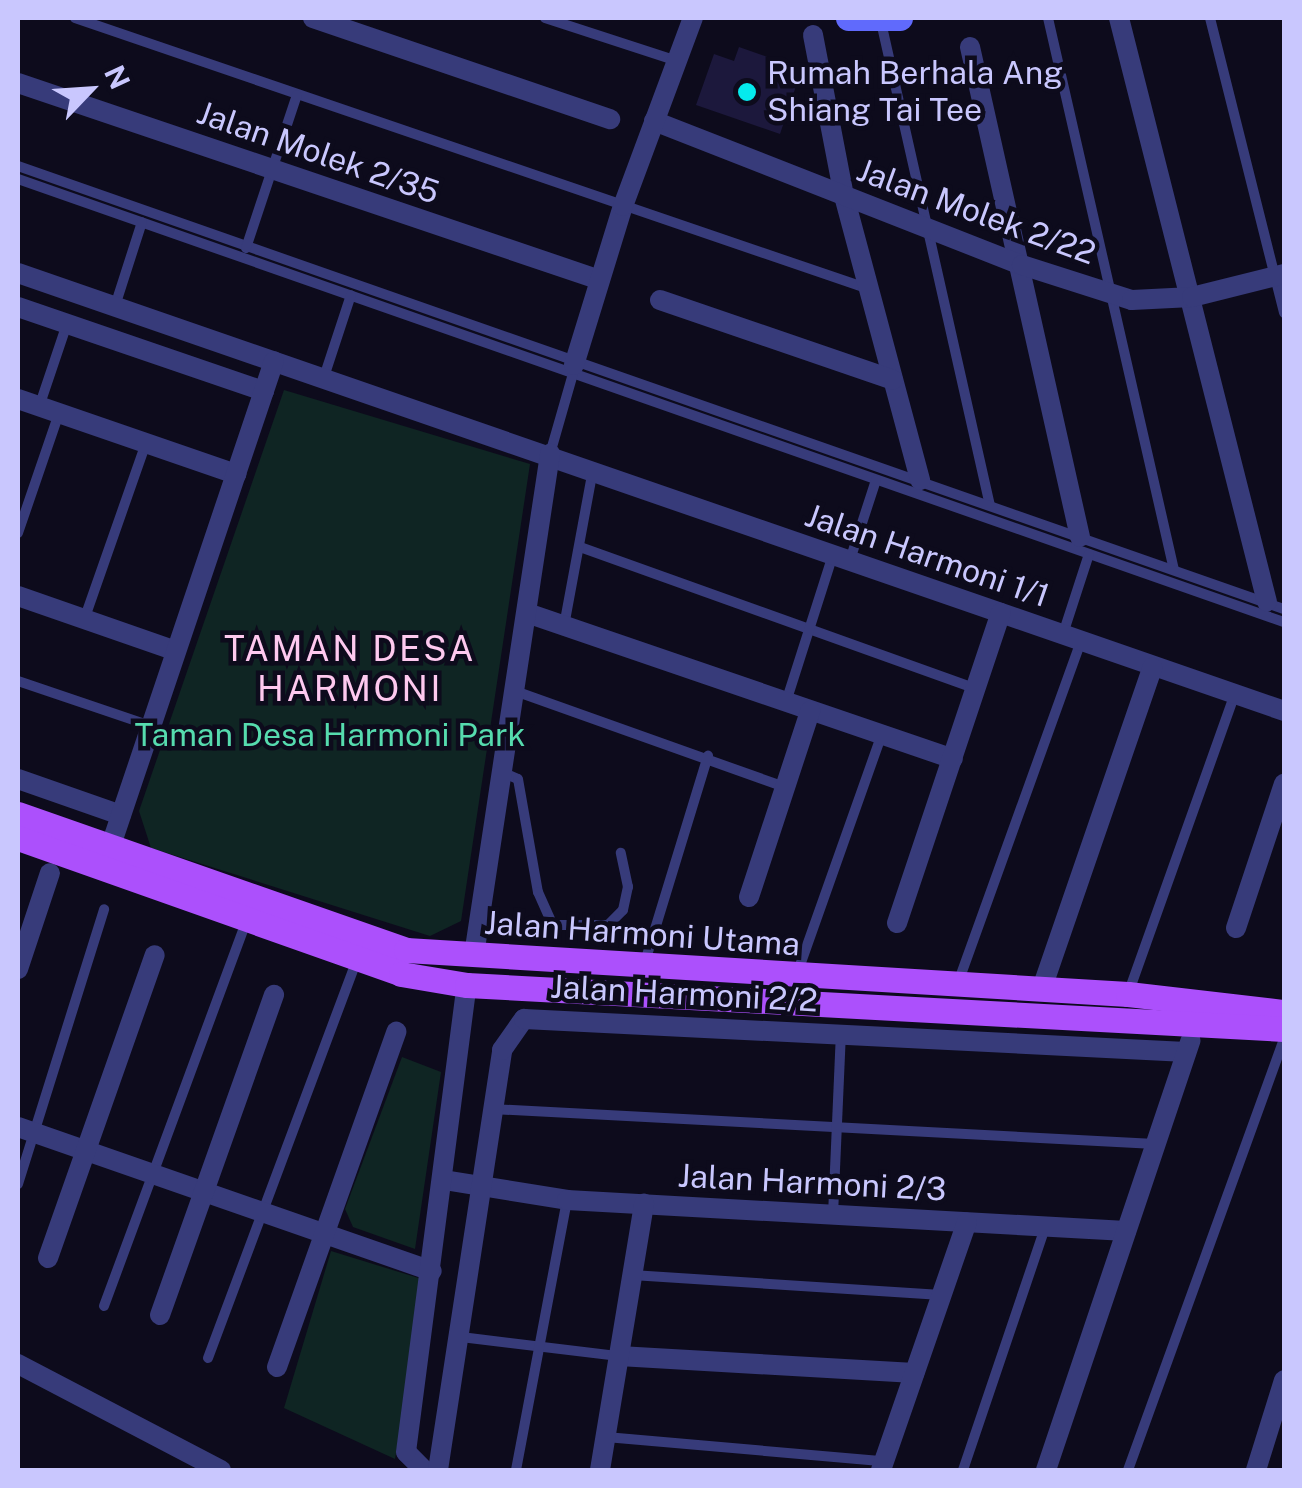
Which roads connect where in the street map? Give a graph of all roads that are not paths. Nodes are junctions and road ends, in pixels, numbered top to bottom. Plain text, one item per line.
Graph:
1 (75, 18) edge
2 (318, 18) edge
3 (545, 18) edge
4 (693, 18) edge
5 (1048, 18) edge
6 (1119, 18) edge
7 (1210, 18) edge
8 (873, 19) edge
9 (813, 34) dead end
10 (970, 47) dead end
11 (677, 62) junction
12 (18, 83) edge
13 (298, 95) junction
14 (610, 119) dead end
15 (654, 121) junction
16 (18, 166) edge
17 (272, 170) junction
18 (18, 179) edge
19 (844, 196) junction
20 (623, 206) junction
21 (142, 222) junction
22 (928, 228) junction
23 (246, 248) junction
24 (1022, 264) junction
25 (18, 273) edge
26 (1281, 275) edge
27 (600, 280) junction
28 (869, 289) junction
29 (1109, 294) junction
30 (352, 296) junction
31 (1192, 298) junction
32 (660, 300) dead end
33 (114, 306) junction
34 (18, 307) edge
35 (1284, 313) edge
36 (67, 324) junction
37 (274, 361) junction
38 (574, 370) junction
39 (324, 377) junction
40 (893, 380) junction
41 (264, 391) junction
42 (18, 400) edge
43 (49, 410) junction
44 (146, 444) junction
45 (550, 454) junction
46 (593, 469) junction
47 (236, 474) junction
48 (876, 480) junction
49 (920, 480) junction
50 (990, 505) junction
51 (18, 533) edge
52 (1084, 545) junction
53 (580, 547) junction
54 (841, 558) junction
55 (1174, 570) junction
56 (18, 596) edge
57 (1276, 606) edge
58 (1001, 612) junction
59 (526, 613) junction
60 (84, 620) junction
61 (1284, 622) edge
62 (564, 626) junction
63 (810, 632) junction
64 (1072, 639) junction
65 (176, 651) junction
66 (1152, 668) junction
67 (18, 681) edge
68 (978, 689) junction
69 (516, 692) junction
70 (1236, 694) junction
71 (786, 703) junction
72 (810, 711) junction
73 (1284, 711) edge
74 (151, 726) junction
75 (881, 736) junction
76 (708, 756) junction
77 (953, 759) junction
78 (502, 772) junction
79 (18, 779) edge
80 (1284, 784) edge
81 (785, 787) junction
82 (18, 814) edge
83 (121, 814) junction
84 (18, 838) edge
85 (621, 853) dead end
86 (106, 858) junction
87 (50, 873) dead end
88 (749, 897) dead end
89 (104, 910) dead end
90 (246, 921) junction
91 (897, 923) dead end
92 (1236, 928) dead end
93 (474, 954) junction
94 (155, 955) dead end
95 (358, 959) junction
96 (643, 968) junction
97 (18, 969) edge
98 (796, 977) junction
99 (467, 985) junction
100 (957, 986) junction
101 (1041, 991) junction
102 (1128, 994) junction
103 (274, 995) dead end
104 (1201, 1011) junction
105 (1284, 1012) edge
106 (1284, 1030) edge
107 (396, 1032) dead end
108 (841, 1032) junction
109 (1284, 1040) edge
110 (1186, 1052) junction
111 (491, 1110) junction
112 (837, 1128) junction
113 (26, 1130) edge
114 (1155, 1144) junction
115 (86, 1151) junction
116 (150, 1174) junction
117 (18, 1184) edge
118 (443, 1185) junction
119 (486, 1190) junction
120 (200, 1192) junction
121 (567, 1200) junction
122 (644, 1204) junction
123 (834, 1215) junction
124 (267, 1216) junction
125 (967, 1222) junction
126 (1045, 1226) junction
127 (1126, 1231) junction
128 (320, 1234) junction
129 (48, 1258) dead end
130 (432, 1271) junction
131 (632, 1275) junction
132 (942, 1295) junction
133 (104, 1306) dead end
134 (160, 1315) dead end
135 (462, 1338) junction
136 (542, 1347) junction
137 (619, 1356) junction
138 (208, 1358) dead end
139 (18, 1364) edge
140 (278, 1367) dead end
141 (915, 1372) junction
142 (1284, 1380) edge
143 (606, 1436) junction
144 (883, 1466) edge
145 (221, 1470) edge
146 (424, 1470) edge
147 (438, 1470) edge
148 (516, 1470) edge
149 (600, 1470) edge
150 (963, 1470) edge
151 (1046, 1470) edge
152 (1128, 1470) edge
153 (1256, 1470) edge

1 - 13 lane
2 - 14 street
3 - 11 lane
4 - 11 street
5 - 29 lane
6 - 31 street
7 - 26 lane
8 - 22 lane
9 - 19 street
10 - 24 street
11 - 15 street
12 - 17 street, Jalan Molek 2/35
13 - 17 lane
13 - 20 lane
15 - 19 street, Jalan Molek 2/22
15 - 20 street
16 - 23 lane
17 - 23 lane
17 - 27 street, Jalan Molek 2/35
18 - 21 lane
19 - 22 street, Jalan Molek 2/22
19 - 28 street
20 - 27 street
20 - 28 lane
21 - 30 lane
21 - 33 lane
22 - 24 street, Jalan Molek 2/22
22 - 50 lane
23 - 38 lane
24 - 29 street, Jalan Molek 2/22
24 - 52 street
25 - 33 street, Jalan Harmoni 1/1
26 - 31 street, Jalan Molek 2/22
26 - 35 lane
27 - 38 street
28 - 40 street
29 - 31 street, Jalan Molek 2/22
29 - 55 lane
30 - 38 lane
30 - 39 lane
31 - 57 street
32 - 40 street
33 - 37 street, Jalan Harmoni 1/1
34 - 36 street
36 - 41 street
36 - 43 lane
37 - 39 street, Jalan Harmoni 1/1
37 - 41 street
38 - 45 lane
38 - 48 lane
38 - 49 lane
39 - 45 street, Jalan Harmoni 1/1
40 - 49 street
41 - 47 street
42 - 43 street
43 - 44 street
43 - 51 lane
44 - 47 street
44 - 60 lane
45 - 46 street, Jalan Harmoni 1/1
45 - 59 street
46 - 53 lane
46 - 54 street, Jalan Harmoni 1/1
47 - 65 street
48 - 52 lane
48 - 54 lane
49 - 50 lane
50 - 52 lane
52 - 55 lane
52 - 61 lane
52 - 64 lane
53 - 62 lane
53 - 63 lane
54 - 58 street, Jalan Harmoni 1/1
54 - 63 lane
55 - 57 lane
56 - 60 street
58 - 64 street, Jalan Harmoni 1/1
58 - 68 street
59 - 62 street
59 - 69 street
60 - 65 street
62 - 71 street
63 - 68 lane
63 - 71 lane
64 - 66 street, Jalan Harmoni 1/1
64 - 100 lane
65 - 74 street
66 - 70 street, Jalan Harmoni 1/1
66 - 101 street
67 - 74 lane
68 - 77 street
69 - 76 lane
69 - 78 street
70 - 73 street, Jalan Harmoni 1/1
70 - 102 lane
71 - 72 street
72 - 75 street
72 - 81 street
74 - 83 street
75 - 77 street
75 - 98 lane
76 - 81 lane
76 - 96 lane
77 - 91 street
78 - 85 lane
78 - 93 street
79 - 83 street
80 - 92 street
81 - 88 street
82 - 86 main road, Jalan Harmoni Utama
83 - 86 street
84 - 86 main road, Jalan Harmoni Utama
86 - 90 main road, Jalan Harmoni Utama
86 - 93 main road, Jalan Harmoni Utama
87 - 97 street
89 - 113 lane
90 - 95 main road, Jalan Harmoni Utama
90 - 116 lane
93 - 96 main road, Jalan Harmoni Utama
94 - 115 street
95 - 99 main road, Jalan Harmoni Utama
95 - 124 lane
96 - 98 main road, Jalan Harmoni Utama
98 - 100 main road, Jalan Harmoni Utama
99 - 104 main road, Jalan Harmoni Utama
99 - 118 street
100 - 101 main road, Jalan Harmoni Utama
101 - 102 main road, Jalan Harmoni Utama
102 - 104 main road, Jalan Harmoni Utama
103 - 120 street
104 - 105 main road, Jalan Harmoni Utama
104 - 106 main road, Jalan Harmoni Utama
104 - 110 street
107 - 128 street
108 - 110 street, Jalan Harmoni 2/2
108 - 111 street, Jalan Harmoni 2/2
108 - 112 lane
109 - 152 lane
110 - 114 street
111 - 112 lane
111 - 119 street, Jalan Harmoni 2/2
112 - 114 lane
112 - 123 lane
113 - 115 street
113 - 117 lane
114 - 127 street
115 - 116 street
115 - 129 street
116 - 120 street
116 - 133 lane
118 - 119 street, Jalan Harmoni 2/3
118 - 130 street
119 - 121 street, Jalan Harmoni 2/3
119 - 135 street, Jalan Harmoni 2/2
120 - 124 street
120 - 134 street
121 - 122 street, Jalan Harmoni 2/3
121 - 136 lane
122 - 123 street, Jalan Harmoni 2/3
122 - 131 street
123 - 125 street, Jalan Harmoni 2/3
124 - 128 street
124 - 138 lane
125 - 126 street, Jalan Harmoni 2/3
125 - 132 street
126 - 127 street, Jalan Harmoni 2/3
126 - 150 lane
127 - 151 street
128 - 130 street
128 - 140 street
130 - 146 street
131 - 132 lane
131 - 137 street
132 - 141 street
135 - 136 lane
135 - 147 street, Jalan Harmoni 2/2
136 - 137 lane
136 - 148 lane
137 - 141 street
137 - 143 street
139 - 145 street
141 - 144 street
142 - 153 street
143 - 144 lane
143 - 149 street

